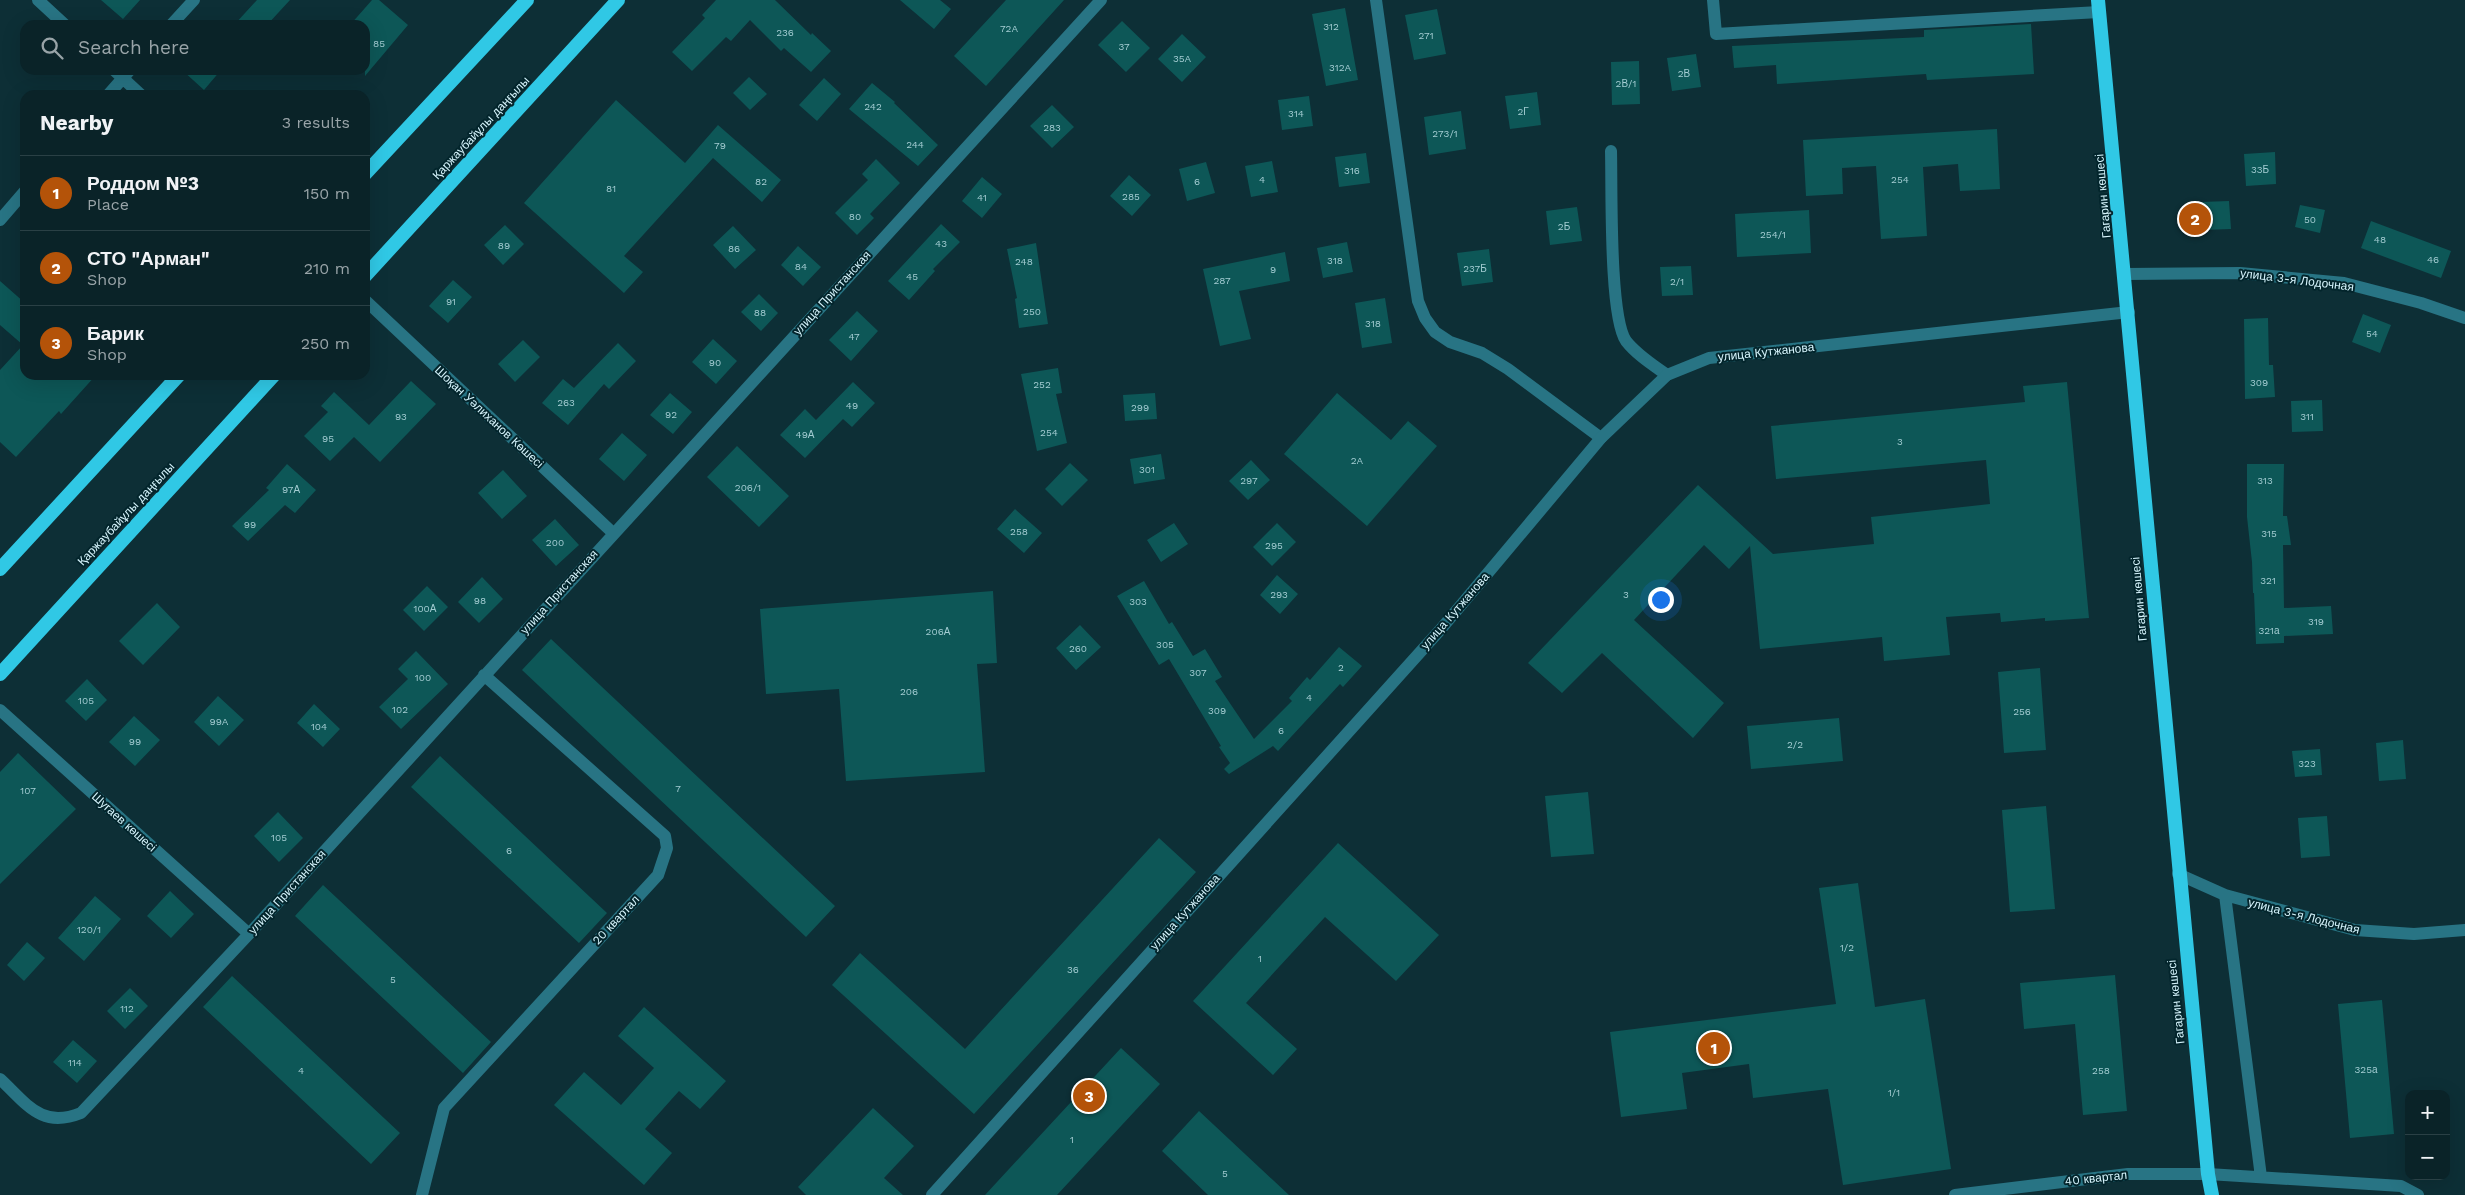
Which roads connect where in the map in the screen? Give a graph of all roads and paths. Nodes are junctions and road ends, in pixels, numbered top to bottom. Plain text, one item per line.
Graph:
1 (38, 0) edge
2 (194, 0) edge
3 (527, 0) edge
4 (618, 0) edge
5 (1101, 0) edge
6 (1376, 0) edge
7 (1713, 0) edge
8 (2098, 6) edge
9 (60, 20) edge
10 (176, 20) edge
11 (121, 75) edge
12 (124, 75) edge
13 (111, 90) edge
14 (137, 90) edge
15 (1611, 151) dead end
16 (370, 169) edge
17 (20, 197) edge
18 (0, 220) edge
19 (370, 271) edge
20 (2125, 274) junction
21 (370, 305) edge
22 (2129, 312) junction
23 (2465, 318) edge
24 (1667, 375) junction
25 (174, 380) edge
26 (269, 380) edge
27 (1601, 438) junction
28 (613, 533) junction
29 (0, 569) edge
30 (0, 674) edge
31 (484, 675) junction
32 (0, 710) edge
33 (2178, 874) junction
34 (2225, 895) junction
35 (2465, 930) edge
36 (249, 934) junction
37 (0, 1079) edge
38 (2208, 1174) junction
39 (2261, 1177) junction
40 (422, 1195) edge
41 (932, 1195) edge
42 (1955, 1195) edge
43 (2212, 1195) edge
44 (2418, 1195) edge

1 - 9 street
2 - 10 street
3 - 16 highway
4 - 19 highway, Қаржаубайұлы даңғылы
5 - 28 street, улица Пристанская
6 - 27 street
7 - 8 street
8 - 20 highway, Гагарин көшесі
11 - 13 street
12 - 14 street
15 - 24 street
17 - 18 street
20 - 22 highway, Гагарин көшесі
20 - 23 street, улица 3-я Лодочная
21 - 28 street, Шоқан Уәлиханов Көшесі
22 - 24 street, улица Кутжанова
22 - 33 highway, Гагарин көшесі
24 - 27 street, улица Кутжанова
25 - 29 highway
26 - 30 highway, Қаржаубайұлы даңғылы
27 - 41 street, улица Кутжанова
28 - 31 street, улица Пристанская
31 - 36 street, улица Пристанская
31 - 40 street, 20 квартал
32 - 36 street, Шугаев көшесі
33 - 34 street, улица 3-я Лодочная
33 - 38 highway, Гагарин көшесі
34 - 35 street, улица 3-я Лодочная
34 - 39 street
36 - 37 street, улица Пристанская
38 - 39 street, 40 квартал
38 - 42 street, 40 квартал
38 - 43 highway, Гагарин көшесі
39 - 44 street, 40 квартал

